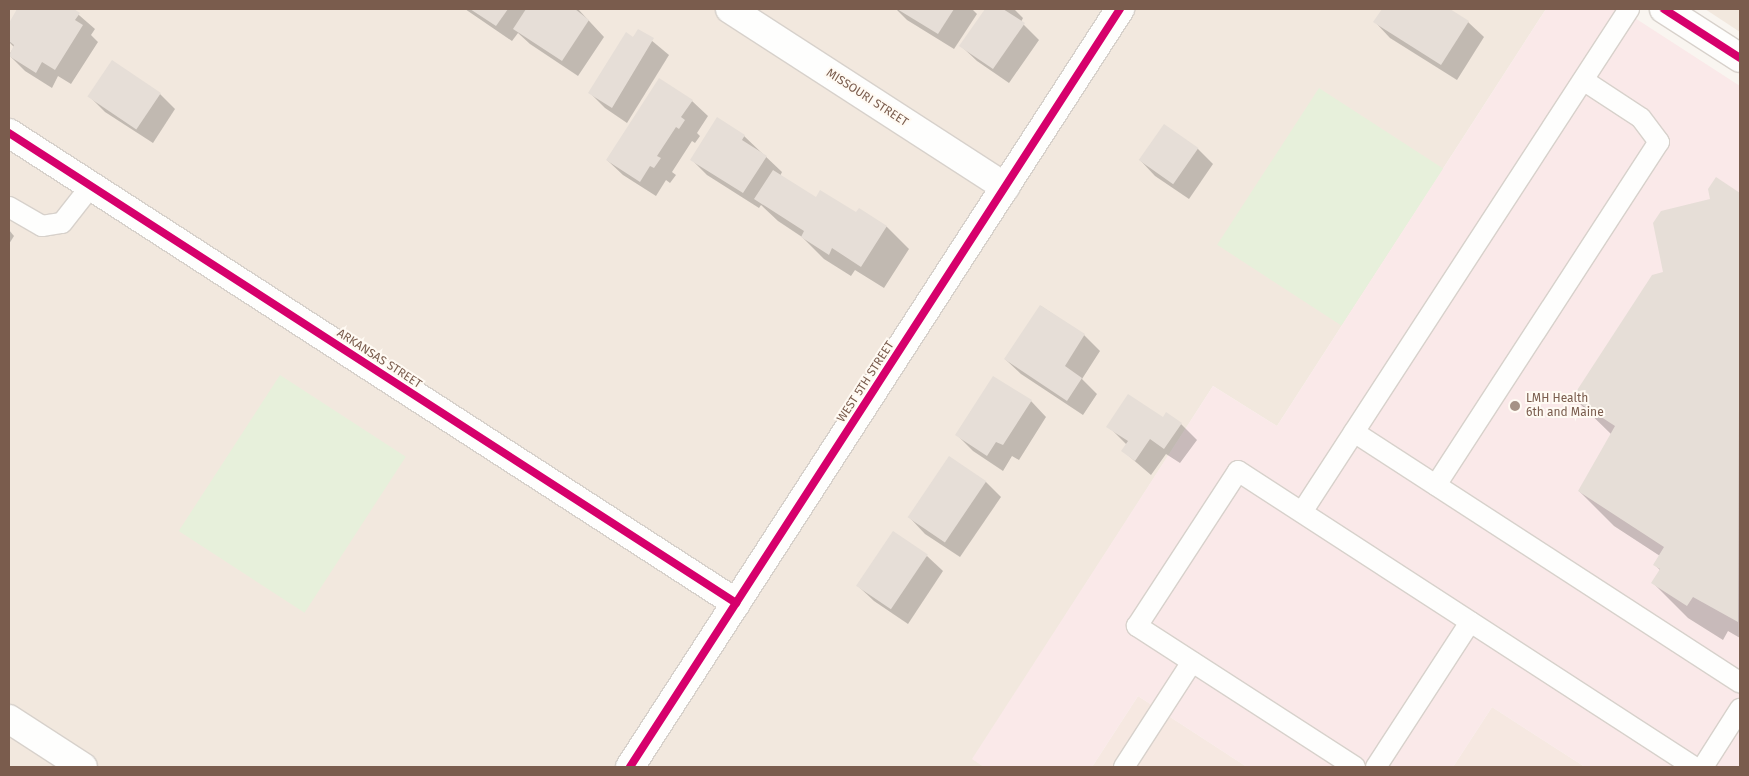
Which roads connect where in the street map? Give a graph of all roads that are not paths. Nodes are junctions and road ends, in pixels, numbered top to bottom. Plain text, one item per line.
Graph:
1 (730, 9) edge
2 (1120, 9) edge
3 (1629, 9) edge
4 (1664, 9) edge
5 (1740, 58) edge
6 (1583, 80) junction
7 (9, 133) edge
8 (91, 186) junction
9 (1005, 187) junction
10 (9, 207) edge
11 (1354, 432) junction
12 (1436, 485) junction
13 (1302, 512) junction
14 (736, 603) junction
15 (1470, 622) junction
16 (1192, 662) junction
17 (1740, 683) edge
18 (1740, 709) edge
19 (9, 719) edge
20 (83, 767) edge
21 (630, 767) edge
22 (1124, 767) edge
23 (1355, 767) edge
24 (1376, 767) edge
25 (1694, 767) edge
26 (1702, 767) edge

1 - 9 street, MISSOURI STREET
2 - 9 street, WEST 5TH STREET
3 - 6 lane
4 - 5 street
6 - 11 lane
6 - 12 lane
7 - 8 street, ARKANSAS STREET
8 - 10 lane
8 - 14 street, ARKANSAS STREET
9 - 14 street, WEST 5TH STREET
11 - 12 lane
11 - 13 lane
12 - 17 lane
13 - 15 lane
13 - 16 lane
14 - 21 street, WEST 5TH STREET
15 - 24 lane
15 - 25 lane
16 - 22 lane
16 - 23 lane
18 - 26 lane
19 - 20 street

